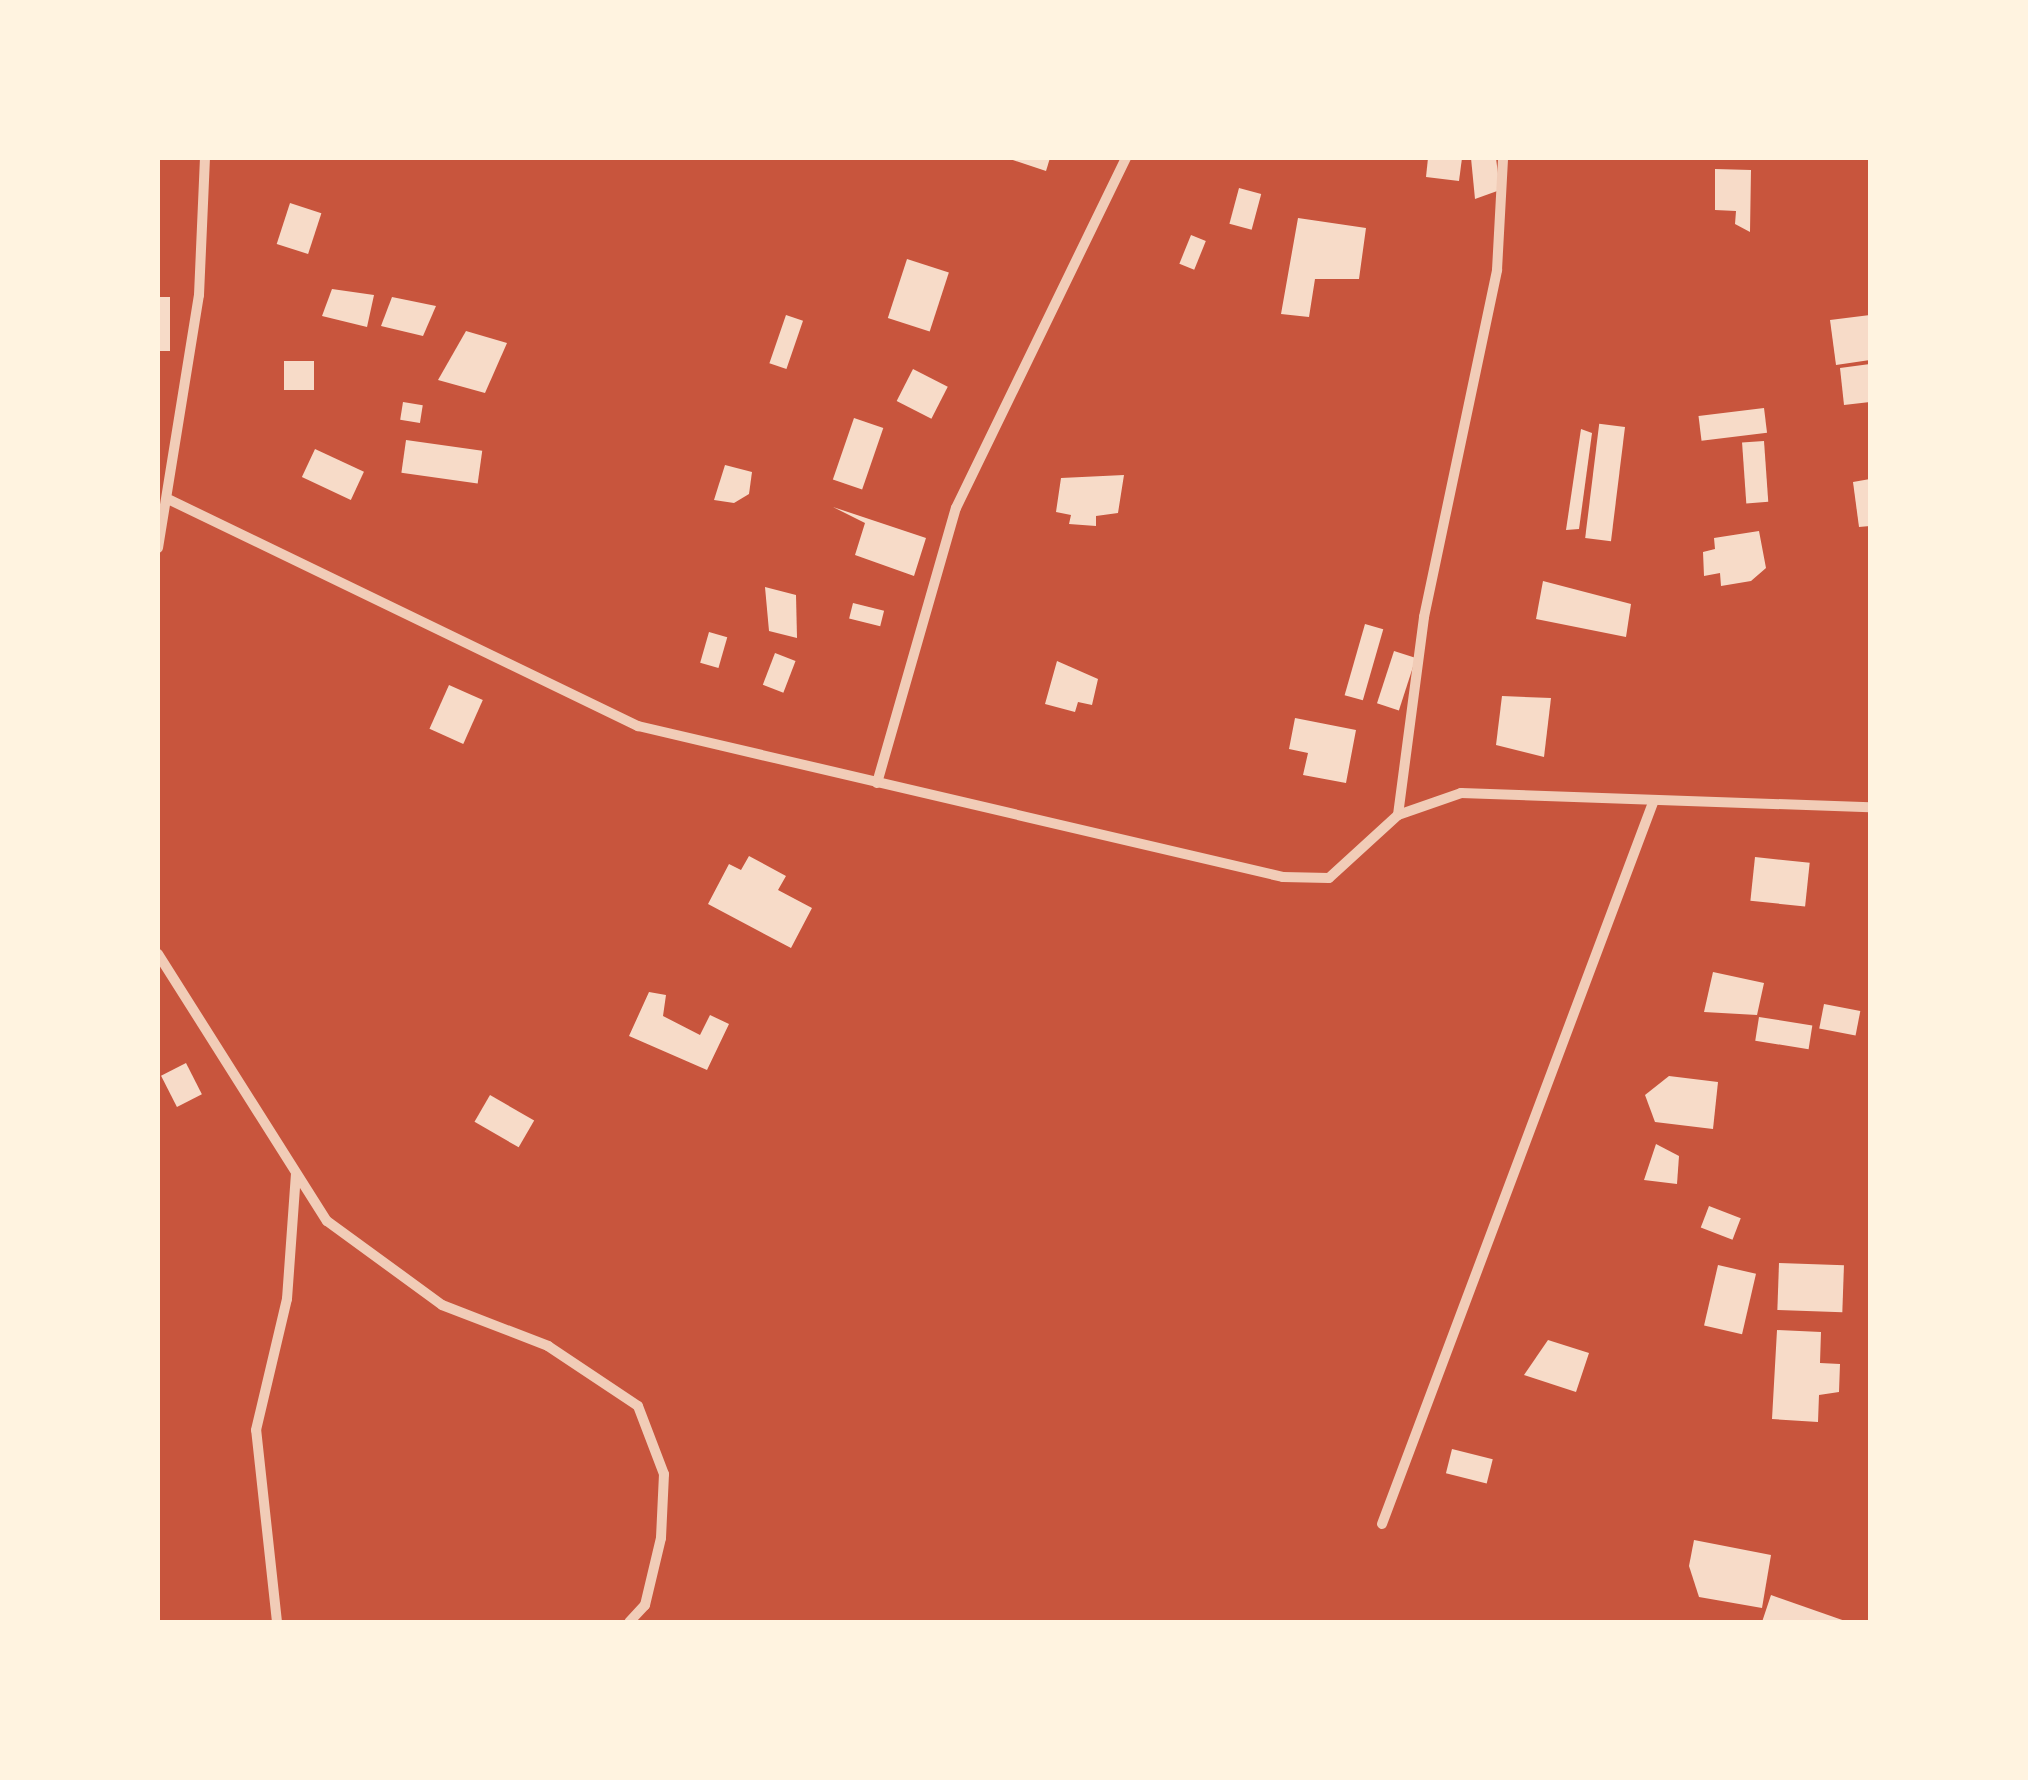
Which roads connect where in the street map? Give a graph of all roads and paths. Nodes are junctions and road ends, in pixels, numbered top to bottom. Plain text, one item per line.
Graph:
1 (204, 158) edge
2 (1126, 158) edge
3 (1503, 158) edge
4 (170, 500) junction
5 (158, 548) edge
6 (877, 784) junction
7 (1654, 800) junction
8 (1870, 807) edge
9 (1398, 816) junction
10 (158, 954) edge
11 (296, 1173) junction
12 (1382, 1524) dead end
13 (277, 1622) edge
14 (629, 1622) edge

1 - 4 street
2 - 6 street
3 - 9 street
4 - 5 street
4 - 6 street
6 - 9 street
7 - 8 street
7 - 9 street
7 - 12 street
10 - 11 street
11 - 13 street
11 - 14 street

